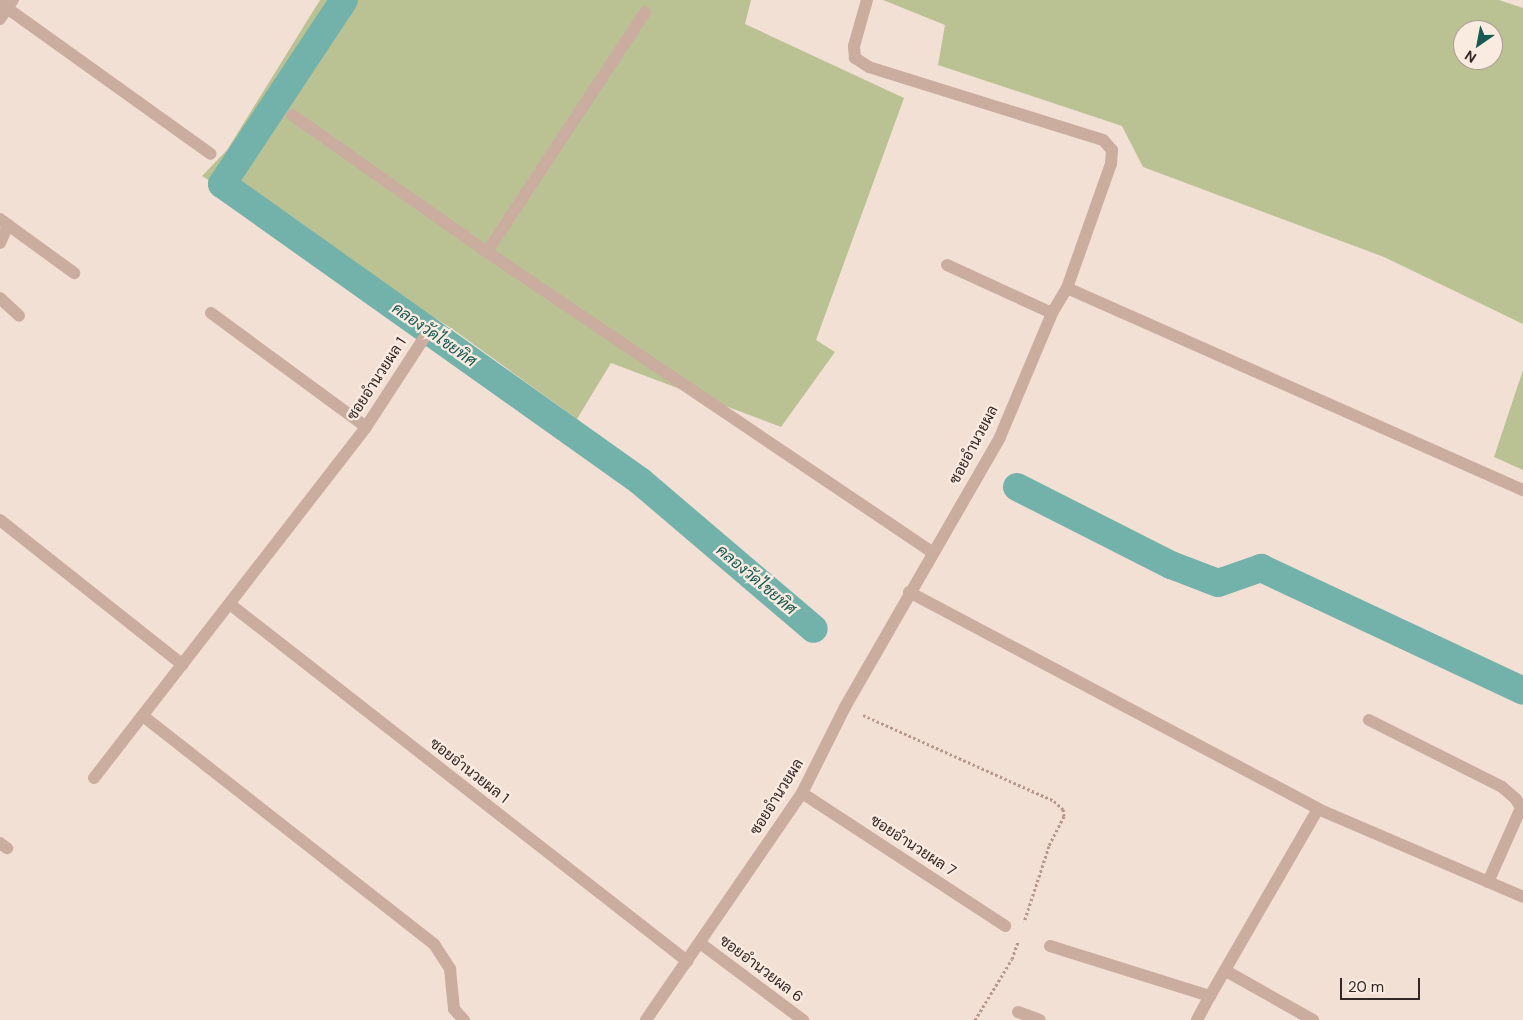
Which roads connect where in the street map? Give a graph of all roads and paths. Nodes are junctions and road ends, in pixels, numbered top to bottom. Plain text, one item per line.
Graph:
1 (868, 0) edge
2 (7, 4) edge
3 (645, 12) dead end
4 (0, 19) edge
5 (292, 115) dead end
6 (211, 154) dead end
7 (4, 222) edge
8 (0, 243) edge
9 (487, 252) junction
10 (947, 265) dead end
11 (74, 273) dead end
12 (1067, 288) junction
13 (0, 298) edge
14 (211, 313) dead end
15 (1052, 313) junction
16 (19, 316) dead end
17 (424, 338) dead end
18 (366, 427) junction
19 (1523, 490) edge
20 (0, 520) edge
21 (932, 552) junction
22 (909, 592) junction
23 (231, 605) junction
24 (183, 665) junction
25 (844, 707) junction
26 (143, 716) junction
27 (1370, 720) dead end
28 (94, 778) dead end
29 (802, 794) junction
30 (1318, 809) junction
31 (1488, 882) junction
32 (1523, 897) edge
33 (1005, 926) dead end
34 (1021, 931) dead end
35 (1018, 940) dead end
36 (700, 944) junction
37 (1050, 946) dead end
38 (687, 961) junction
39 (1226, 971) junction
40 (1210, 996) junction
41 (1018, 1012) dead end
42 (464, 1020) edge
43 (646, 1020) edge
44 (803, 1020) edge
45 (975, 1020) edge
46 (1040, 1020) edge
47 (1197, 1020) edge
48 (1313, 1020) edge

1 - 12 street, ซอยอำนวยผล
2 - 4 street
2 - 6 street
3 - 9 street
5 - 9 street
7 - 8 street
7 - 11 street
9 - 21 street
10 - 15 street
12 - 15 street, ซอยอำนวยผล
12 - 19 street
13 - 16 street
14 - 18 street
15 - 21 street, ซอยอำนวยผล
17 - 18 street, ซอยอำนวยผล 1
18 - 23 street, ซอยอำนวยผล 1
20 - 24 street
21 - 22 street, ซอยอำนวยผล
22 - 25 street, ซอยอำนวยผล
22 - 30 street
23 - 24 street, ซอยอำนวยผล 1
23 - 38 street, ซอยอำนวยผล 1
24 - 26 street, ซอยอำนวยผล 1
25 - 29 street, ซอยอำนวยผล
25 - 34 path
26 - 28 street, ซอยอำนวยผล 1
26 - 42 street
27 - 31 street
29 - 33 street, ซอยอำนวยผล 7
29 - 36 street, ซอยอำนวยผล
30 - 31 street
30 - 39 street
31 - 32 street
35 - 45 path
36 - 38 street, ซอยอำนวยผล
36 - 44 street, ซอยอำนวยผล 6
37 - 40 street
38 - 43 street, ซอยอำนวยผล
39 - 40 street
39 - 48 street
40 - 47 street
41 - 46 street

